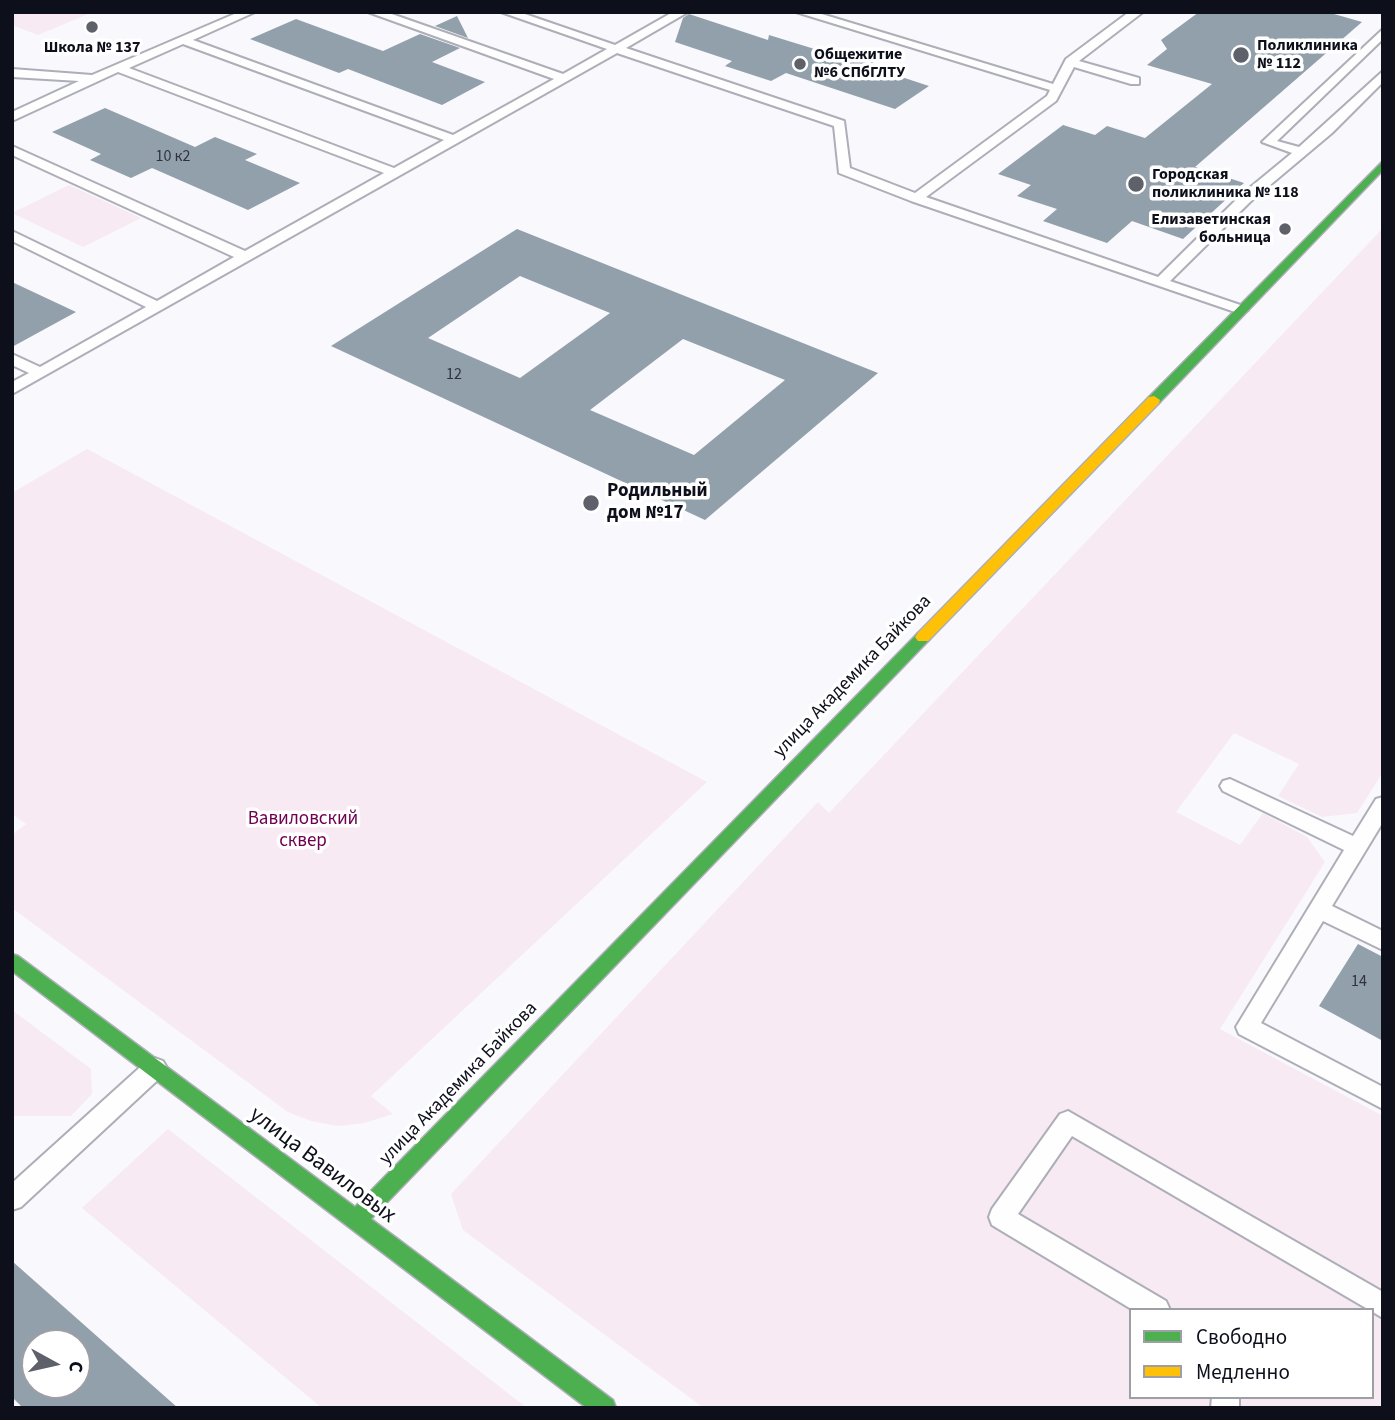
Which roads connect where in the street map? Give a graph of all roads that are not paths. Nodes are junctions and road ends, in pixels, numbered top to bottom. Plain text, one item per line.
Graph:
1 (249, 12) edge
2 (374, 12) edge
3 (508, 12) edge
4 (682, 12) edge
5 (802, 12) edge
6 (1137, 12) edge
7 (1383, 32) edge
8 (185, 41) junction
9 (616, 50) junction
10 (1070, 62) junction
11 (118, 68) junction
12 (12, 74) edge
13 (1383, 75) edge
14 (95, 78) junction
15 (566, 79) junction
16 (1135, 81) dead end
17 (1058, 89) junction
18 (12, 117) edge
19 (1309, 125) junction
20 (455, 140) junction
21 (12, 150) edge
22 (1300, 150) junction
23 (1381, 168) edge
24 (395, 173) junction
25 (916, 198) junction
26 (12, 235) edge
27 (245, 257) junction
28 (1161, 282) junction
29 (157, 307) junction
30 (1241, 310) junction
31 (12, 359) edge
32 (41, 373) junction
33 (12, 389) edge
34 (1230, 786) dead end
35 (1383, 804) edge
36 (1355, 846) junction
37 (1319, 909) junction
38 (1383, 941) edge
39 (12, 961) edge
40 (155, 1068) junction
41 (1383, 1099) edge
42 (12, 1199) edge
43 (356, 1220) junction
44 (1383, 1306) edge
45 (1154, 1308) edge
46 (605, 1408) edge

1 - 8 lane
2 - 15 lane
3 - 9 lane
4 - 9 lane
5 - 17 lane
6 - 10 lane
7 - 19 lane
8 - 11 lane
8 - 20 lane
9 - 15 lane
9 - 25 lane
10 - 16 lane
10 - 17 lane
11 - 14 lane
11 - 24 lane
12 - 14 lane
13 - 19 lane
14 - 18 lane
15 - 20 lane
17 - 25 lane
19 - 22 lane
19 - 22 lane
20 - 24 lane
21 - 27 lane
22 - 28 lane
23 - 30 street, улица Академика Байкова
24 - 27 lane
25 - 28 lane
26 - 29 lane
27 - 29 lane
28 - 30 lane
29 - 32 lane
30 - 43 street, улица Академика Байкова
31 - 32 lane
32 - 33 lane
34 - 36 lane
35 - 36 lane
36 - 37 lane
37 - 38 lane
37 - 41 lane
39 - 40 street, улица Вавиловых
40 - 42 lane
40 - 43 street, улица Вавиловых
43 - 46 street, улица Вавиловых
44 - 45 lane

